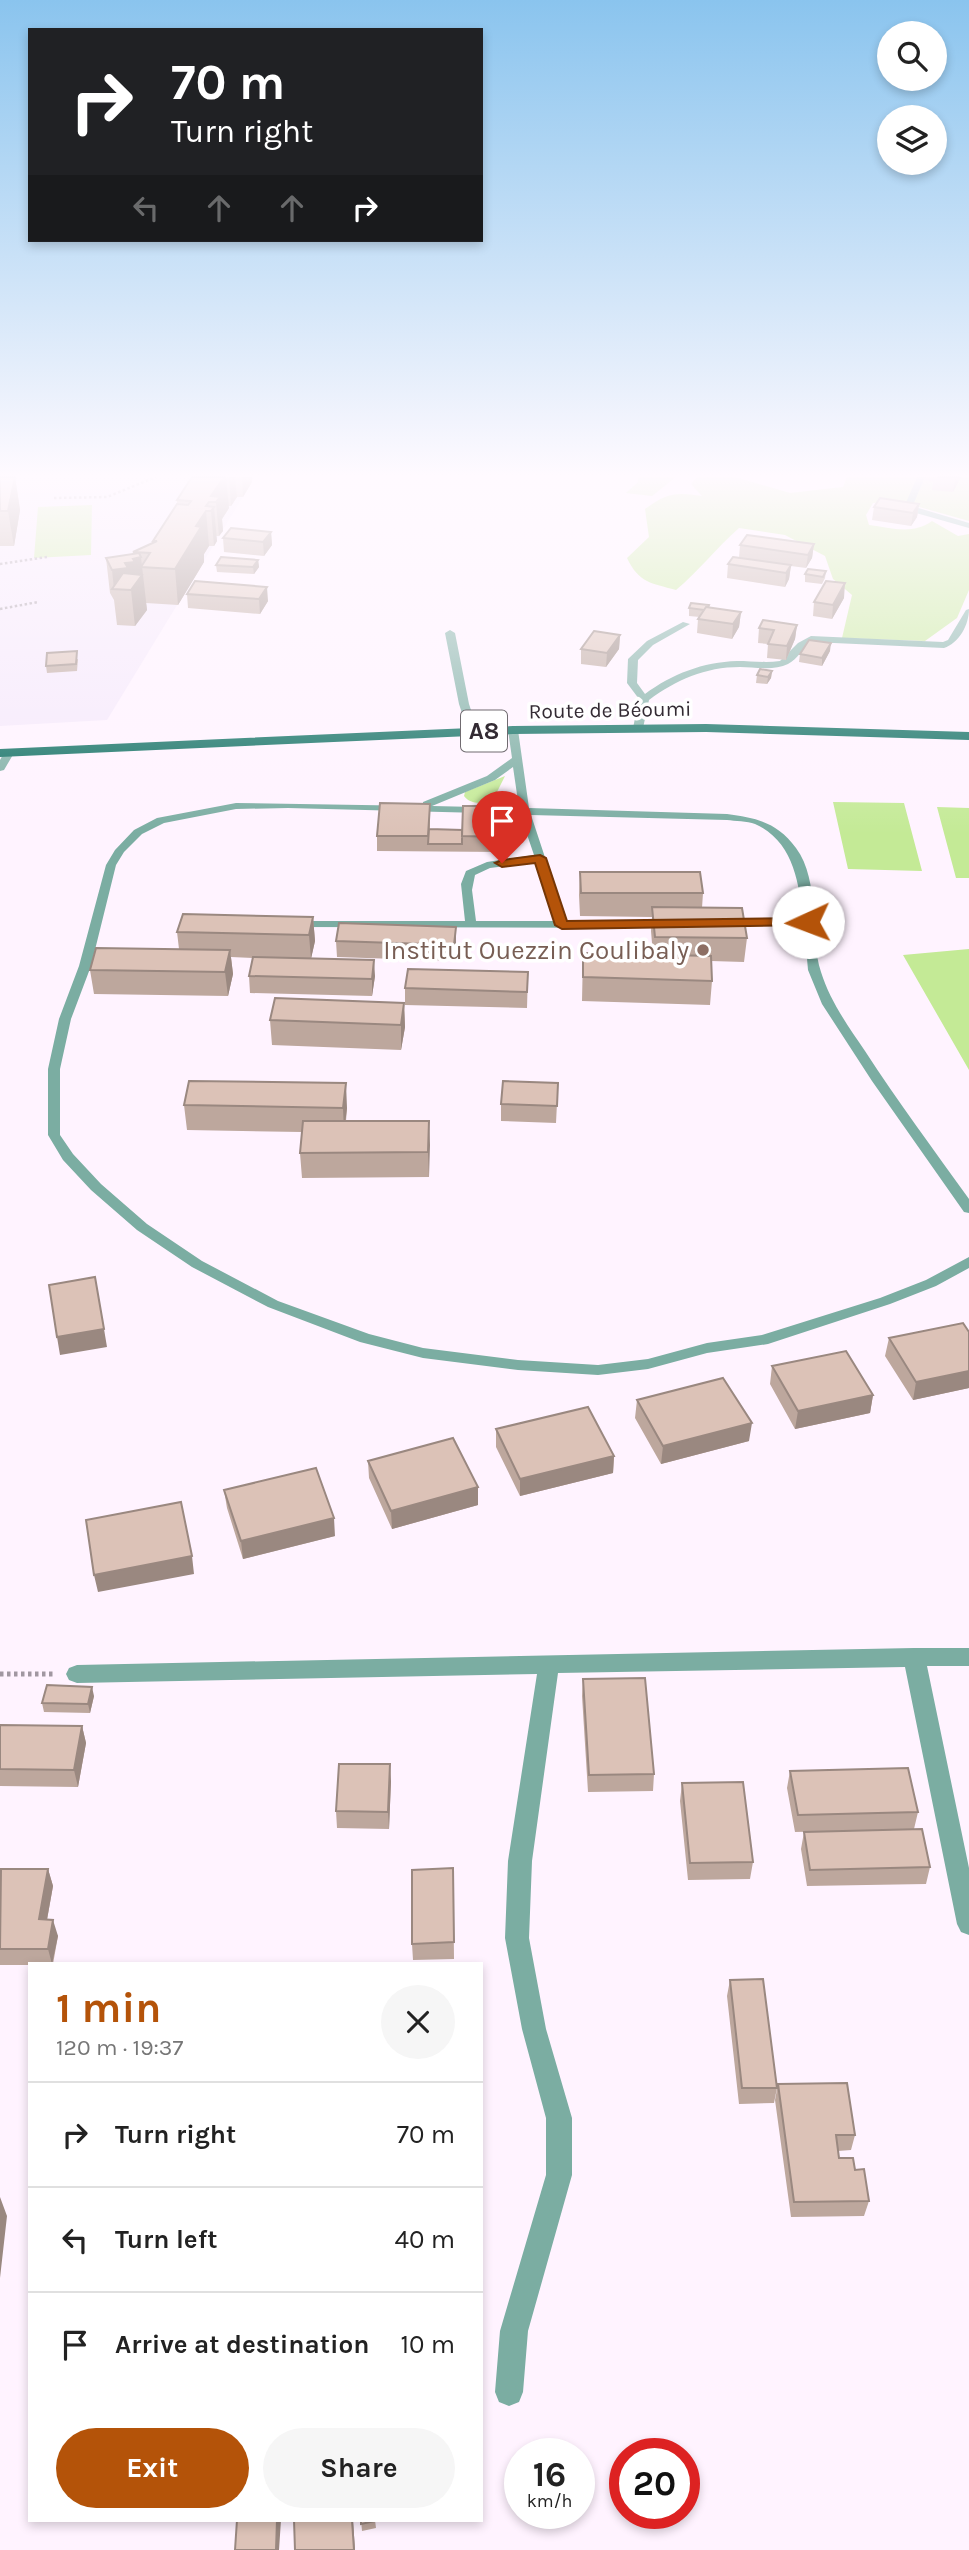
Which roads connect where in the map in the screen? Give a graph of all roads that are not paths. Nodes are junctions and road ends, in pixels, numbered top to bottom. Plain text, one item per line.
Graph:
1 (969, 612) edge
2 (686, 624) dead end
3 (450, 633) dead end
4 (644, 699) junction
5 (638, 728) junction
6 (513, 730) junction
7 (473, 731) junction
8 (969, 736) edge
9 (5, 753) edge
10 (516, 760) junction
11 (0, 768) edge
12 (416, 807) junction
13 (524, 810) junction
14 (540, 858) junction
15 (808, 922) junction
16 (278, 923) edge
17 (471, 924) junction
18 (562, 925) junction
19 (681, 925) edge
20 (708, 925) edge
21 (969, 1209) edge
22 (969, 1262) edge
23 (914, 1657) junction
24 (969, 1657) edge
25 (549, 1664) junction
26 (77, 1674) road end
27 (969, 1924) edge
28 (509, 2392) dead end

1 - 4 lane
2 - 4 lane
3 - 7 lane
4 - 5 lane
5 - 6 main road, Route de Béoumi / A8
5 - 8 main road, Route de Béoumi / A8
6 - 7 main road, Route de Béoumi / A8
6 - 10 lane
7 - 9 main road, Route de Béoumi / A8
9 - 11 lane
10 - 12 lane
10 - 13 lane
12 - 13 lane
12 - 22 lane
13 - 14 lane
13 - 15 lane
14 - 17 lane
14 - 18 lane
15 - 20 lane
15 - 21 lane
16 - 17 lane
17 - 18 lane
18 - 19 lane
23 - 24 street
23 - 25 street
23 - 27 street
25 - 26 street
25 - 28 street

